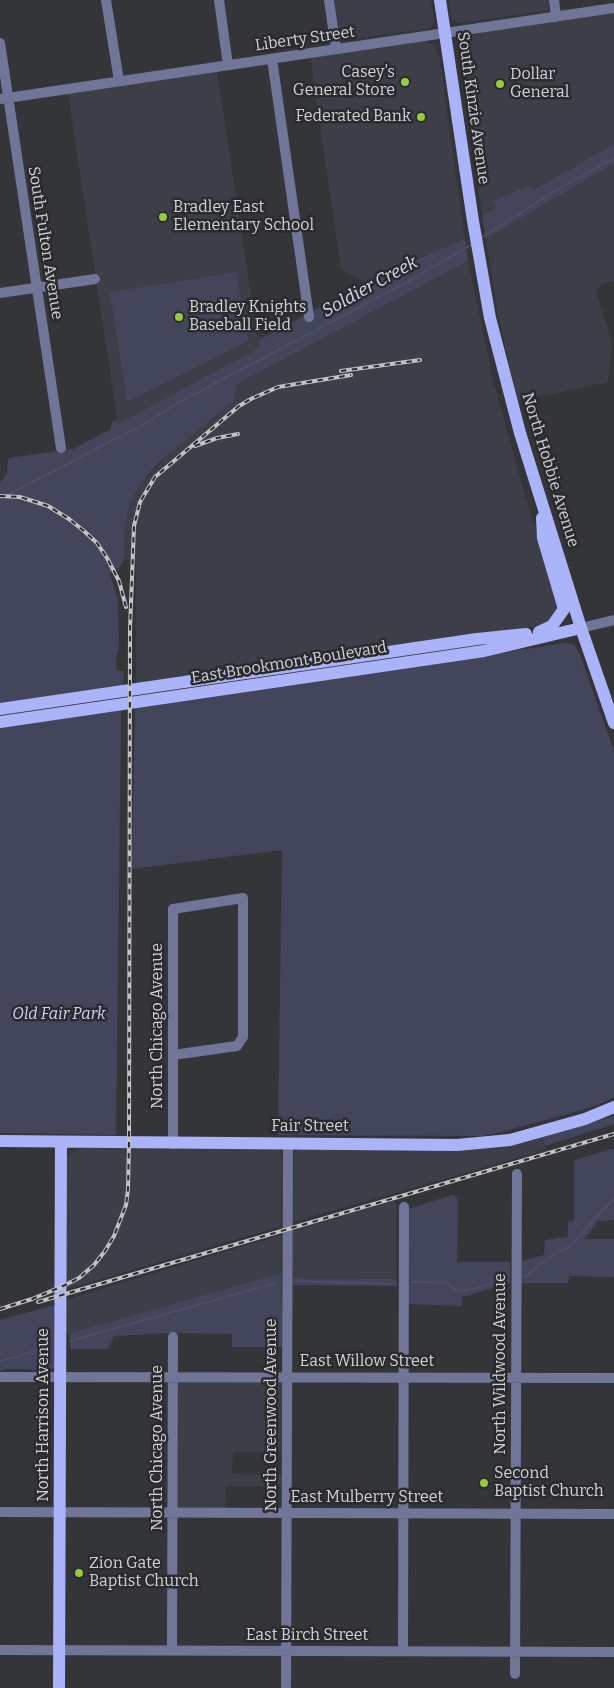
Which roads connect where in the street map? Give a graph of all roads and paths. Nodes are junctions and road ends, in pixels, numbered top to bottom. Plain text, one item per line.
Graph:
1 (106, 0) edge
2 (219, 0) edge
3 (329, 0) edge
4 (440, 0) edge
5 (554, 0) edge
6 (614, 8) edge
7 (556, 17) junction
8 (445, 33) junction
9 (0, 43) edge
10 (336, 49) junction
11 (272, 59) junction
12 (228, 65) junction
13 (119, 81) junction
14 (4, 98) edge
15 (473, 221) joint
16 (94, 279) dead end
17 (37, 288) junction
18 (0, 293) edge
19 (309, 316) dead end
20 (61, 448) dead end
21 (543, 506) junction
22 (614, 620) edge
23 (581, 628) junction
24 (537, 633) junction
25 (0, 709) edge
26 (0, 722) edge
27 (614, 724) edge
28 (173, 1055) junction
29 (614, 1107) edge
30 (0, 1141) edge
31 (61, 1142) junction
32 (288, 1143) junction
33 (173, 1144) junction
34 (517, 1174) dead end
35 (404, 1207) dead end
36 (173, 1336) dead end
37 (61, 1376) junction
38 (0, 1377) edge
39 (173, 1377) junction
40 (288, 1377) junction
41 (403, 1378) junction
42 (516, 1378) junction
43 (614, 1378) edge
44 (0, 1512) edge
45 (59, 1512) junction
46 (173, 1513) junction
47 (287, 1513) junction
48 (404, 1514) junction
49 (516, 1514) junction
50 (614, 1514) edge
51 (0, 1650) edge
52 (59, 1650) junction
53 (172, 1650) junction
54 (286, 1651) junction
55 (403, 1651) junction
56 (515, 1651) junction
57 (614, 1652) edge
58 (515, 1674) dead end
59 (59, 1688) edge
60 (286, 1688) edge

1 - 13 street
2 - 12 street
3 - 10 street
4 - 8 main road, South Kinzie Avenue
5 - 7 street
6 - 7 street, Liberty Street
7 - 8 street, Liberty Street
8 - 10 street, Liberty Street
8 - 15 main road, South Kinzie Avenue
9 - 14 street, South Fulton Avenue
10 - 11 street, Liberty Street
11 - 12 street, Liberty Street
11 - 19 street
12 - 13 street, Liberty Street
13 - 14 street, Liberty Street
14 - 17 street, South Fulton Avenue
15 - 21 main road, North Hobbie Avenue
16 - 17 street
17 - 18 street
17 - 20 street, South Fulton Avenue
21 - 23 main road, North Hobbie Avenue
21 - 24 main road
22 - 23 street, East Brookmont Boulevard
23 - 24 main road, East Brookmont Boulevard
23 - 26 main road, East Brookmont Boulevard
23 - 27 main road, North Hobbie Avenue
24 - 25 main road, East Brookmont Boulevard
28 - 28 street, North Chicago Avenue
28 - 33 street, North Chicago Avenue
29 - 32 main road, Fair Street
30 - 31 main road, Fair Street
31 - 33 main road, Fair Street
31 - 37 main road, North Harrison Avenue
32 - 33 main road, Fair Street
32 - 40 street, North Greenwood Avenue
34 - 42 street, North Wildwood Avenue
35 - 41 street
36 - 39 street, North Chicago Avenue
37 - 38 street, East Willow Street
37 - 39 street, East Willow Street
37 - 45 main road, North Harrison Avenue
39 - 40 street, East Willow Street
39 - 46 street, North Chicago Avenue
40 - 41 street, East Willow Street
40 - 47 street, North Greenwood Avenue
41 - 42 street, East Willow Street
41 - 48 street
42 - 43 street, East Willow Street
42 - 49 street, North Wildwood Avenue
44 - 45 street, East Mulberry Street
45 - 46 street, East Mulberry Street
45 - 52 main road, North Harrison Avenue
46 - 47 street, East Mulberry Street
46 - 53 street, North Chicago Avenue
47 - 48 street, East Mulberry Street
47 - 54 street, North Greenwood Avenue
48 - 49 street, East Mulberry Street
48 - 55 street
49 - 50 street, East Mulberry Street
49 - 56 street, North Wildwood Avenue
51 - 52 street, East Birch Street
52 - 53 street, East Birch Street
52 - 59 main road, North Harrison Avenue
53 - 54 street, East Birch Street
54 - 55 street, East Birch Street
54 - 60 street, North Greenwood Avenue
55 - 56 street, East Birch Street
56 - 57 street, East Birch Street
56 - 58 street, North Wildwood Avenue

